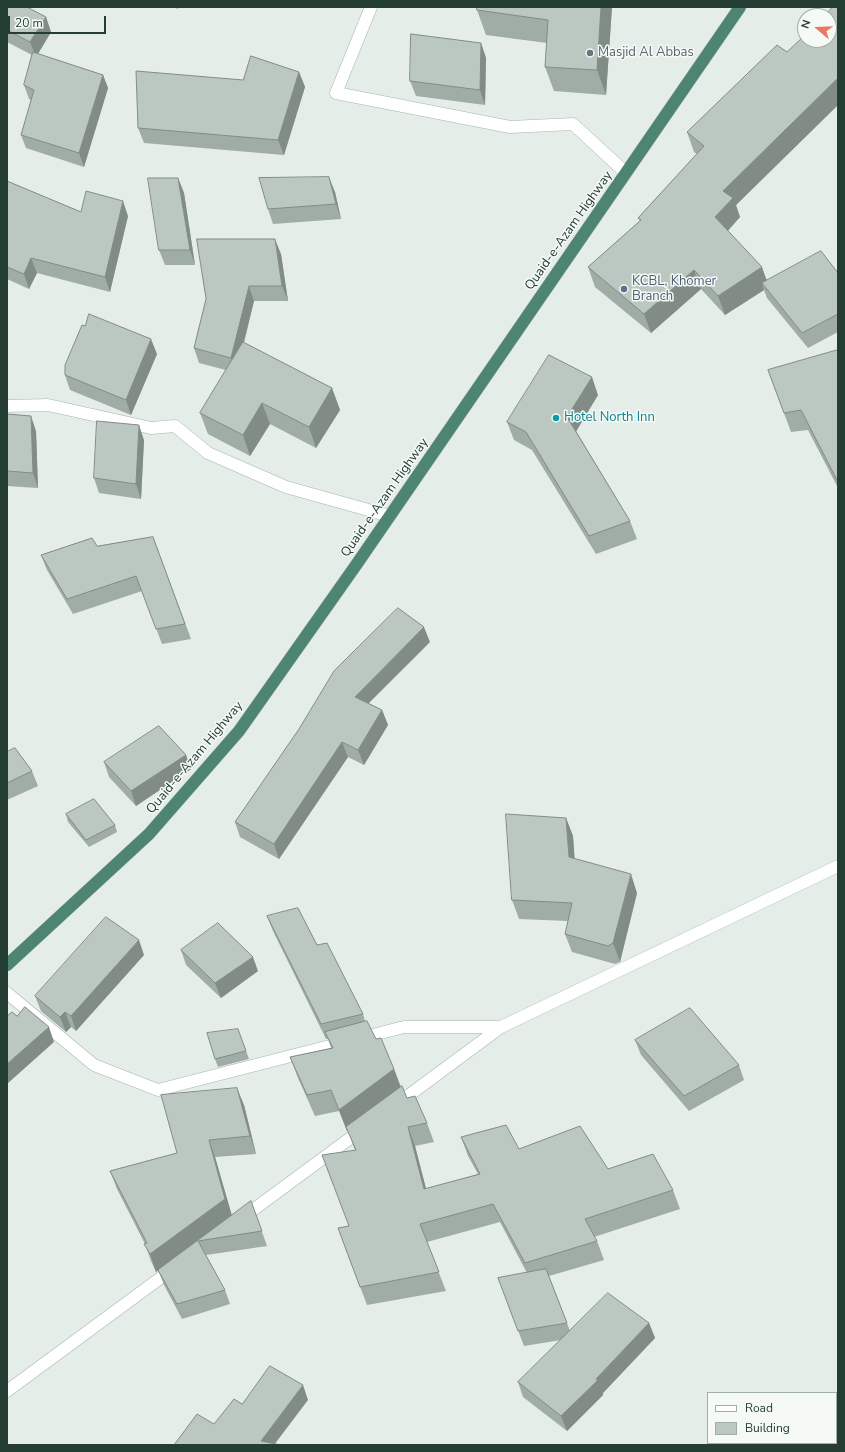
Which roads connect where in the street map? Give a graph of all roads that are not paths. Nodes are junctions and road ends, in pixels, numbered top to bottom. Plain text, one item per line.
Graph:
1 (371, 7) edge
2 (740, 7) edge
3 (626, 173) junction
4 (7, 406) edge
5 (390, 516) junction
6 (838, 866) edge
7 (7, 965) edge
8 (7, 993) edge
9 (501, 1028) junction
10 (385, 1112) edge
11 (372, 1122) edge
12 (231, 1226) edge
13 (187, 1258) edge
14 (7, 1391) edge

1 - 3 street
2 - 3 highway, Quaid-e-Azam Highway
3 - 5 highway, Quaid-e-Azam Highway
4 - 5 street
5 - 7 highway, Quaid-e-Azam Highway
6 - 9 street
8 - 9 street
9 - 10 street
11 - 12 street
13 - 14 street

